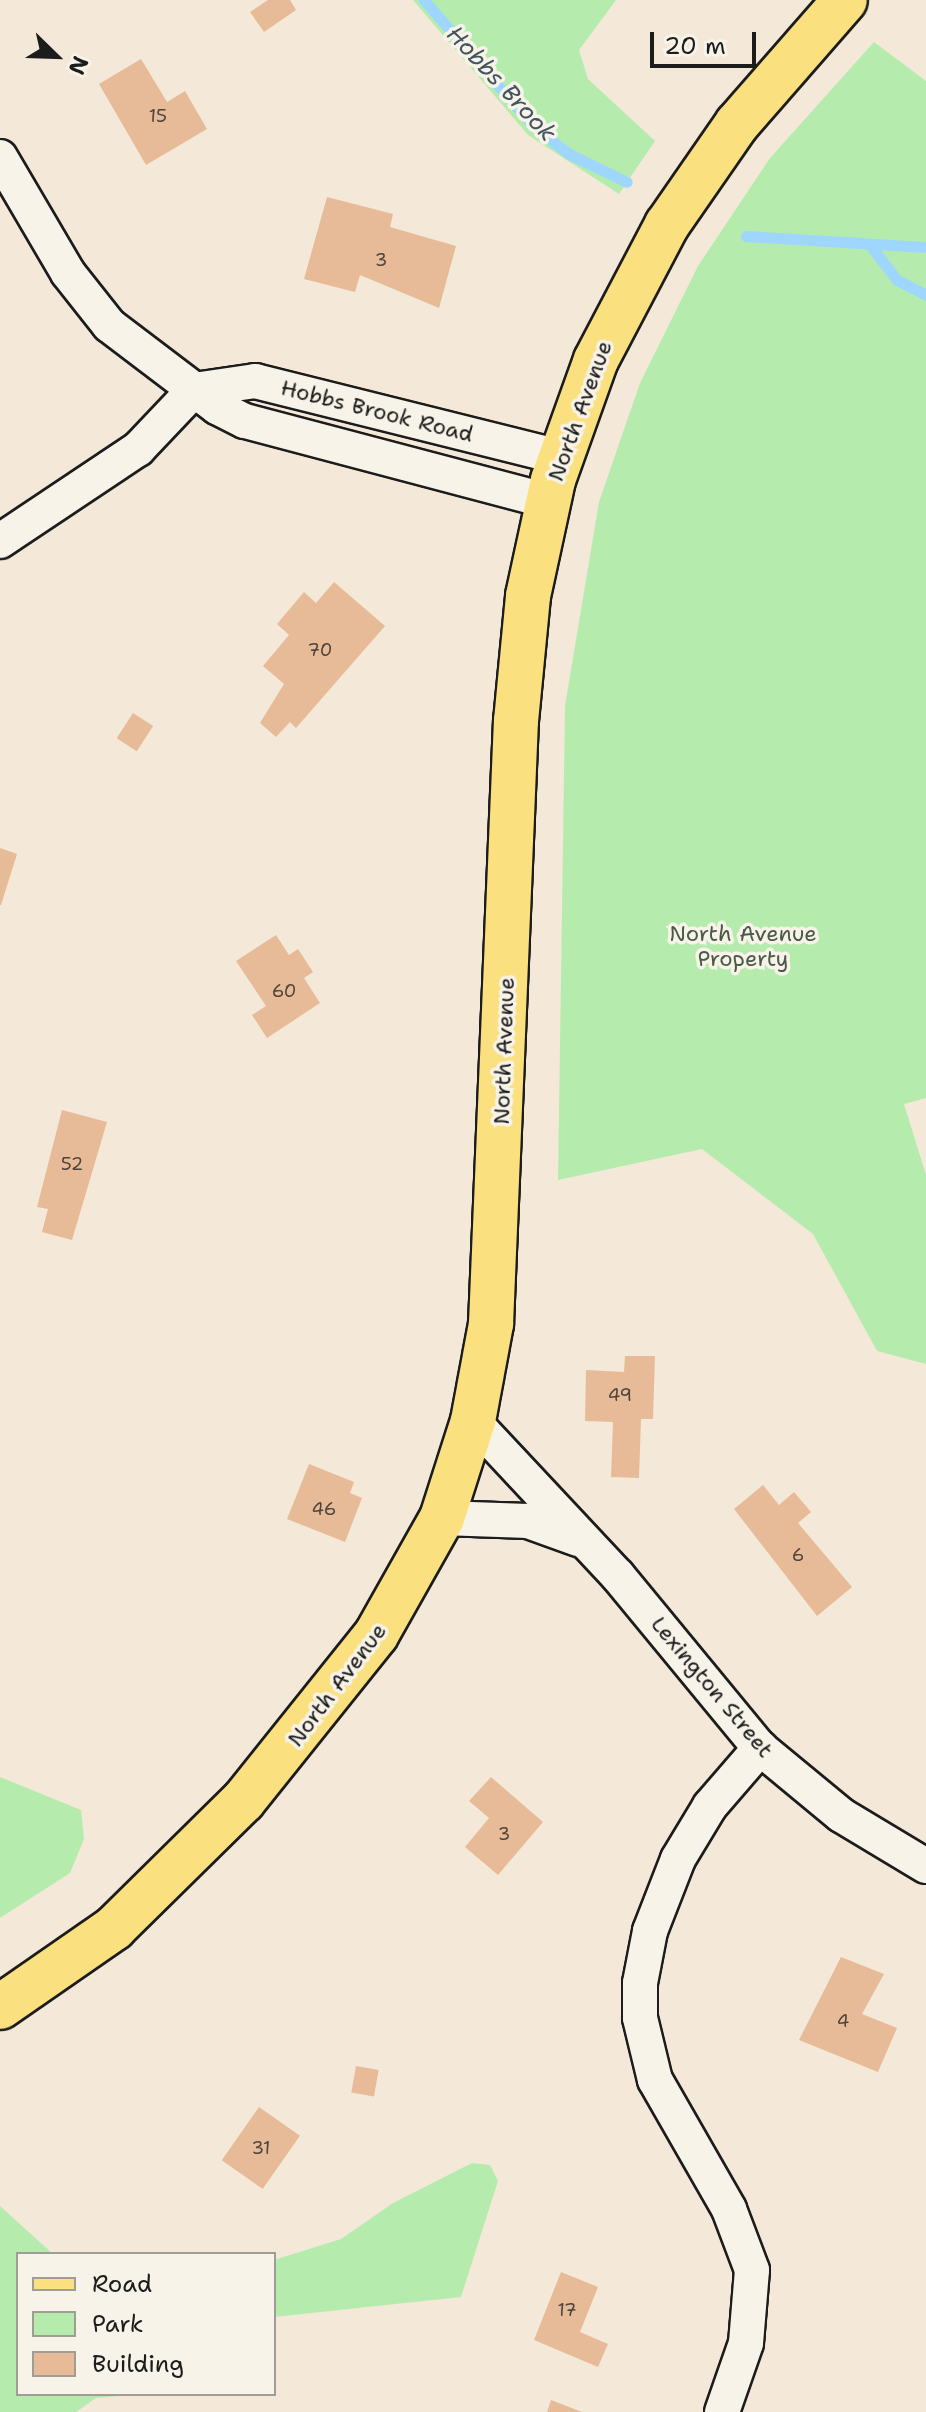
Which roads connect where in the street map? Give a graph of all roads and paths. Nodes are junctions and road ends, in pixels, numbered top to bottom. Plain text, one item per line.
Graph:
1 (845, 0) edge
2 (0, 157) edge
3 (194, 390) junction
4 (560, 457) junction
5 (548, 501) junction
6 (0, 541) edge
7 (473, 1421) junction
8 (442, 1518) junction
9 (589, 1546) junction
10 (760, 1748) junction
11 (926, 1866) edge
12 (0, 2007) edge
13 (722, 2412) edge

1 - 4 main road, North Avenue
2 - 3 street, Hobbs Brook Road
3 - 4 street, Hobbs Brook Road
3 - 5 street, Hobbs Brook Road
3 - 6 street
4 - 5 main road, North Avenue
5 - 7 main road, North Avenue
7 - 8 main road, North Avenue
7 - 9 street, Lexington Street
8 - 9 street, Lexington Street
8 - 12 main road, North Avenue
9 - 10 street, Lexington Street
10 - 11 street, Lexington Street
10 - 13 street

